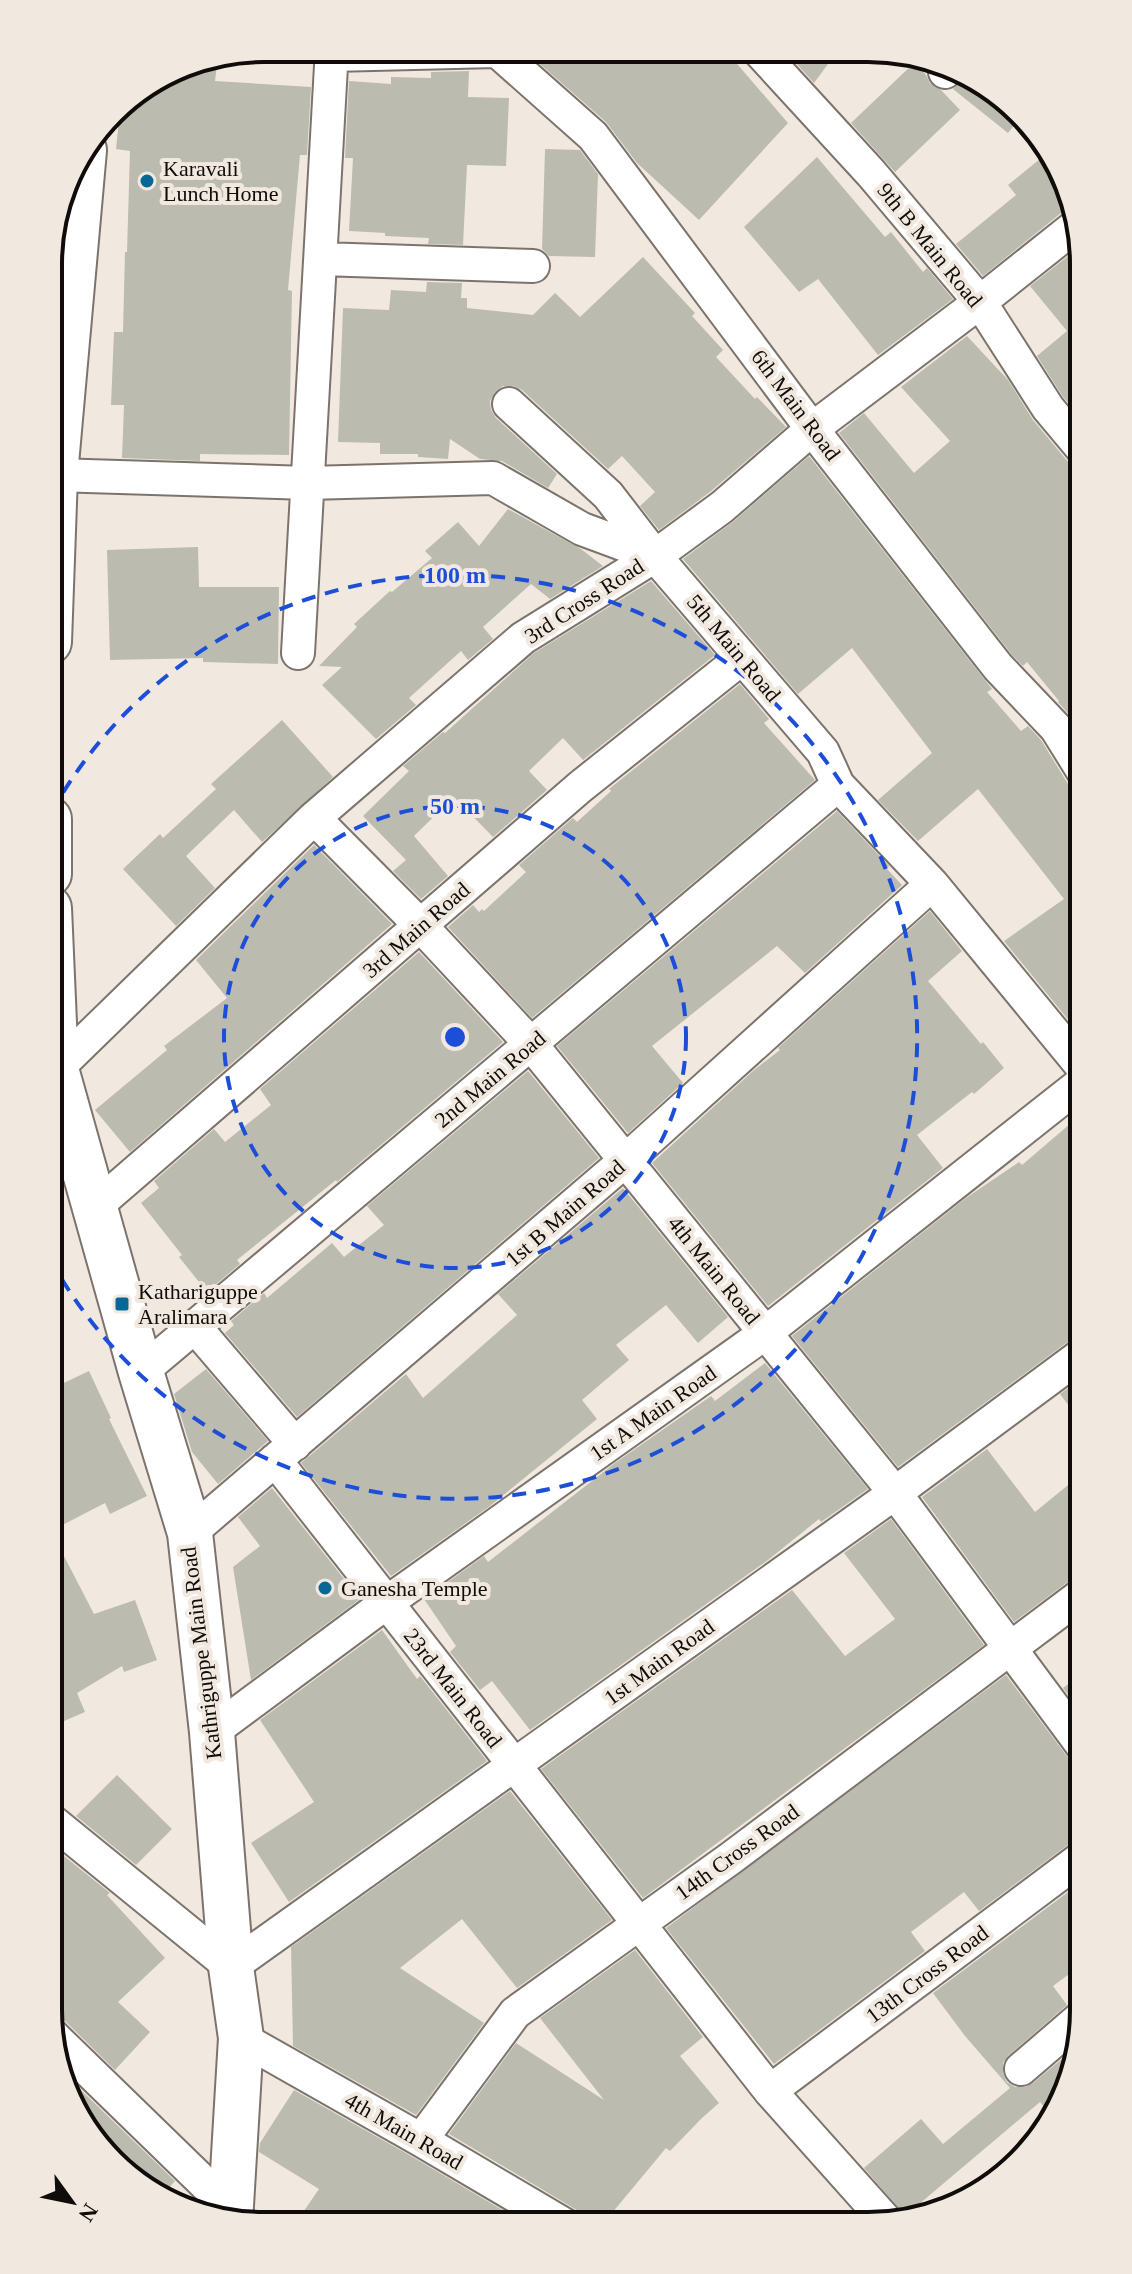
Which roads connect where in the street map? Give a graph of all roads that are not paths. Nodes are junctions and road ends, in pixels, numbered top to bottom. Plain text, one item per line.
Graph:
1 (331, 62) edge
2 (510, 62) edge
3 (769, 62) edge
4 (82, 177) edge
5 (1067, 233) edge
6 (321, 259) junction
7 (533, 266) dead end
8 (980, 302) junction
9 (62, 398) edge
10 (509, 404) dead end
11 (812, 429) junction
12 (1070, 434) edge
13 (308, 483) junction
14 (62, 498) edge
15 (655, 556) junction
16 (298, 653) dead end
17 (742, 658) junction
18 (1070, 750) edge
19 (838, 785) junction
20 (314, 818) junction
21 (932, 884) junction
22 (421, 926) junction
23 (531, 1044) junction
24 (1070, 1052) edge
25 (62, 1083) edge
26 (1070, 1092) edge
27 (62, 1146) edge
28 (626, 1160) junction
29 (65, 1170) edge
30 (95, 1207) junction
31 (195, 1327) junction
32 (764, 1334) junction
33 (1070, 1363) edge
34 (141, 1372) junction
35 (285, 1452) junction
36 (895, 1493) junction
37 (190, 1533) junction
38 (386, 1603) junction
39 (1070, 1604) edge
40 (1010, 1650) junction
41 (1070, 1729) edge
42 (212, 1732) junction
43 (514, 1765) junction
44 (62, 1829) edge
45 (1070, 1866) edge
46 (638, 1923) junction
47 (231, 1967) junction
48 (1069, 2027) edge
49 (241, 2038) junction
50 (66, 2049) edge
51 (1021, 2069) dead end
52 (770, 2091) junction
53 (421, 2140) junction
54 (223, 2208) edge
55 (230, 2209) edge
56 (878, 2211) edge
57 (543, 2212) edge

1 - 6 street
2 - 11 street, 6th Main Road
3 - 8 street, 9th B Main Road
4 - 9 main road
5 - 8 street, 3rd Cross Road
6 - 7 street
6 - 13 street
8 - 11 street, 3rd Cross Road
8 - 12 street, 9th B Main Road
10 - 15 street
11 - 15 street, 3rd Cross Road
11 - 18 street, 6th Main Road
13 - 14 street, 5th Main Road
13 - 15 street, 5th Main Road
13 - 16 street
15 - 17 street, 5th Main Road
15 - 20 street, 3rd Cross Road
17 - 19 street, 5th Main Road
17 - 22 street, 3rd Main Road
19 - 21 street, 5th Main Road
19 - 23 street, 2nd Main Road
20 - 22 street, 4th Main Road
20 - 25 street, 3rd Cross Road
21 - 24 street, 5th Main Road
21 - 28 street, 1st B Main Road
22 - 23 street, 4th Main Road
22 - 30 street, 3rd Main Road
23 - 28 street, 4th Main Road
23 - 31 street, 2nd Main Road
26 - 32 street, 1st A Main Road
27 - 29 main road, Kathriguppe Main Road
28 - 32 street, 4th Main Road
28 - 35 street, 1st B Main Road
29 - 30 main road, Kathriguppe Main Road
30 - 34 main road, Kathriguppe Main Road
31 - 34 street, 2nd Main Road
31 - 35 street, 23rd Main Road
32 - 36 street, 4th Main Road
32 - 38 street, 1st A Main Road
33 - 36 street, 1st Main Road
34 - 37 main road, Kathriguppe Main Road
35 - 37 street, 1st B Main Road
35 - 38 street, 23rd Main Road
36 - 40 street, 4th Main Road
36 - 43 street, 1st Main Road
37 - 42 main road, Kathriguppe Main Road
38 - 42 street, 1st A Main Road
38 - 43 street, 23rd Main Road
39 - 40 street, 14th Cross Road
40 - 41 street, 4th Main Road
40 - 46 street, 14th Cross Road
42 - 47 main road, Kathriguppe Main Road
43 - 46 street, 23rd Main Road
43 - 47 street, 1st Main Road
44 - 47 street
45 - 52 street, 13th Cross Road
46 - 52 street, 23rd Main Road
46 - 53 street, 14th Cross Road
47 - 49 main road, Kathriguppe Main Road
48 - 51 street
49 - 53 street, 4th Main Road
49 - 55 main road, Kathriguppe Main Road
50 - 54 street
52 - 56 street, 23rd Main Road
53 - 57 street, 4th Main Road

